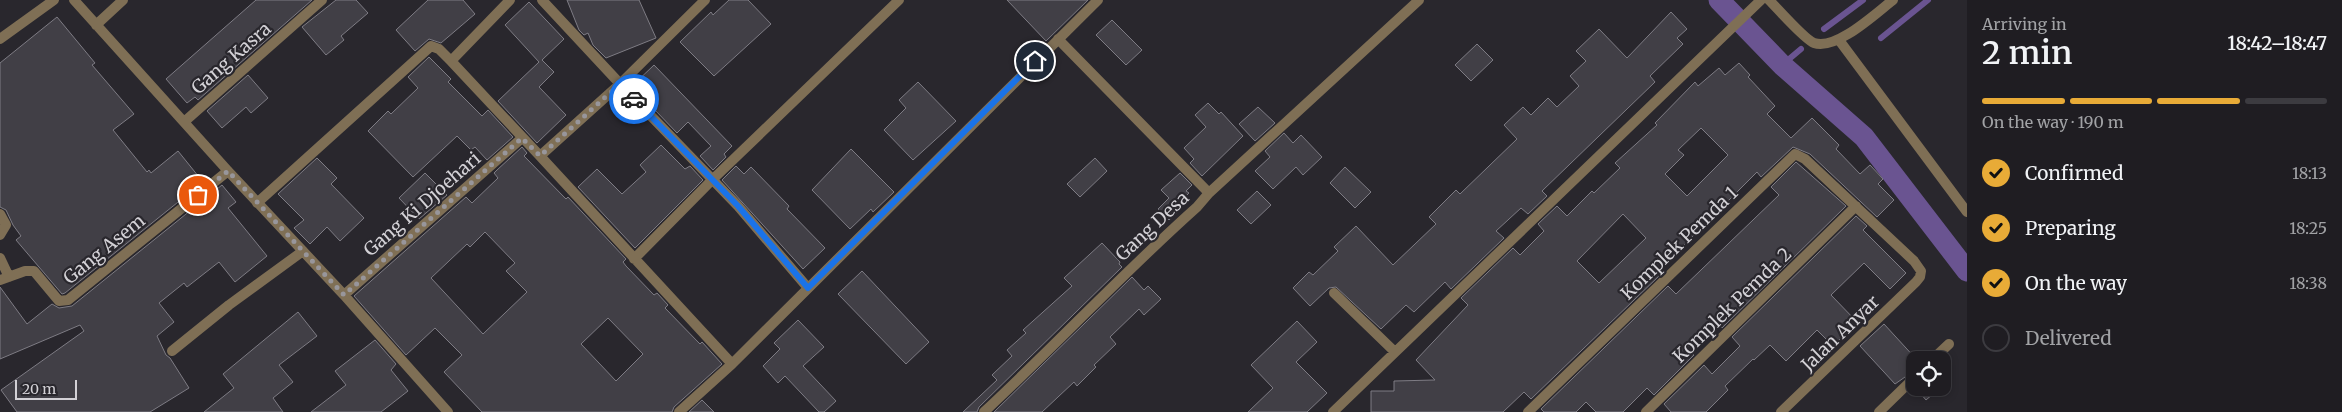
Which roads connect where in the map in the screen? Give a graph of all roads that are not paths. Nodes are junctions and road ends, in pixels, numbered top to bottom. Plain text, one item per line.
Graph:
1 (54, 0) edge
2 (74, 0) edge
3 (123, 0) edge
4 (322, 0) edge
5 (510, 0) edge
6 (542, 0) edge
7 (705, 0) edge
8 (899, 0) edge
9 (1098, 0) edge
10 (1419, 0) edge
11 (1761, 0) edge
12 (1769, 0) edge
13 (1894, 0) edge
14 (96, 24) junction
15 (0, 39) edge
16 (1058, 39) junction
17 (1839, 40) junction
18 (451, 61) junction
19 (620, 84) junction
20 (184, 122) junction
21 (522, 138) junction
22 (540, 156) junction
23 (228, 171) junction
24 (712, 180) junction
25 (1209, 192) junction
26 (257, 203) junction
27 (1856, 206) junction
28 (1967, 212) edge
29 (0, 214) edge
30 (0, 235) edge
31 (302, 251) junction
32 (0, 258) edge
33 (634, 259) junction
34 (4, 278) edge
35 (808, 288) junction
36 (1334, 293) dead end
37 (344, 295) junction
38 (1949, 344) dead end
39 (172, 351) dead end
40 (1942, 351) edge
41 (1395, 352) junction
42 (732, 364) junction
43 (1906, 386) edge
44 (448, 412) edge
45 (679, 412) edge
46 (984, 412) edge
47 (1333, 412) edge
48 (1528, 412) edge
49 (1646, 412) edge
50 (1781, 412) edge
51 (1879, 412) edge

1 - 15 street
2 - 14 street
3 - 14 street
4 - 20 street, Gang Kasra
5 - 18 street
6 - 19 street
7 - 19 street
8 - 24 street
9 - 16 street
10 - 25 street
11 - 41 street
12 - 17 street
13 - 17 street
14 - 20 street
16 - 25 street, Gang Desa
16 - 35 street
17 - 28 street
18 - 21 street
18 - 26 street
19 - 22 street
19 - 24 street
20 - 23 street
21 - 22 street
21 - 37 street, Gang Ki Djoehari
22 - 33 street
23 - 26 street
23 - 34 street, Gang Asem
24 - 33 street
24 - 35 street
25 - 46 street, Gang Desa
26 - 31 street
27 - 48 street, Komplek Pemda 1
27 - 49 street, Komplek Pemda 2
27 - 50 street, Jalan Anyar
29 - 30 street
31 - 37 street
31 - 39 street
32 - 34 street
33 - 42 street
35 - 42 street
36 - 41 street
37 - 44 street
38 - 40 street
41 - 47 street
42 - 45 street
43 - 51 street

